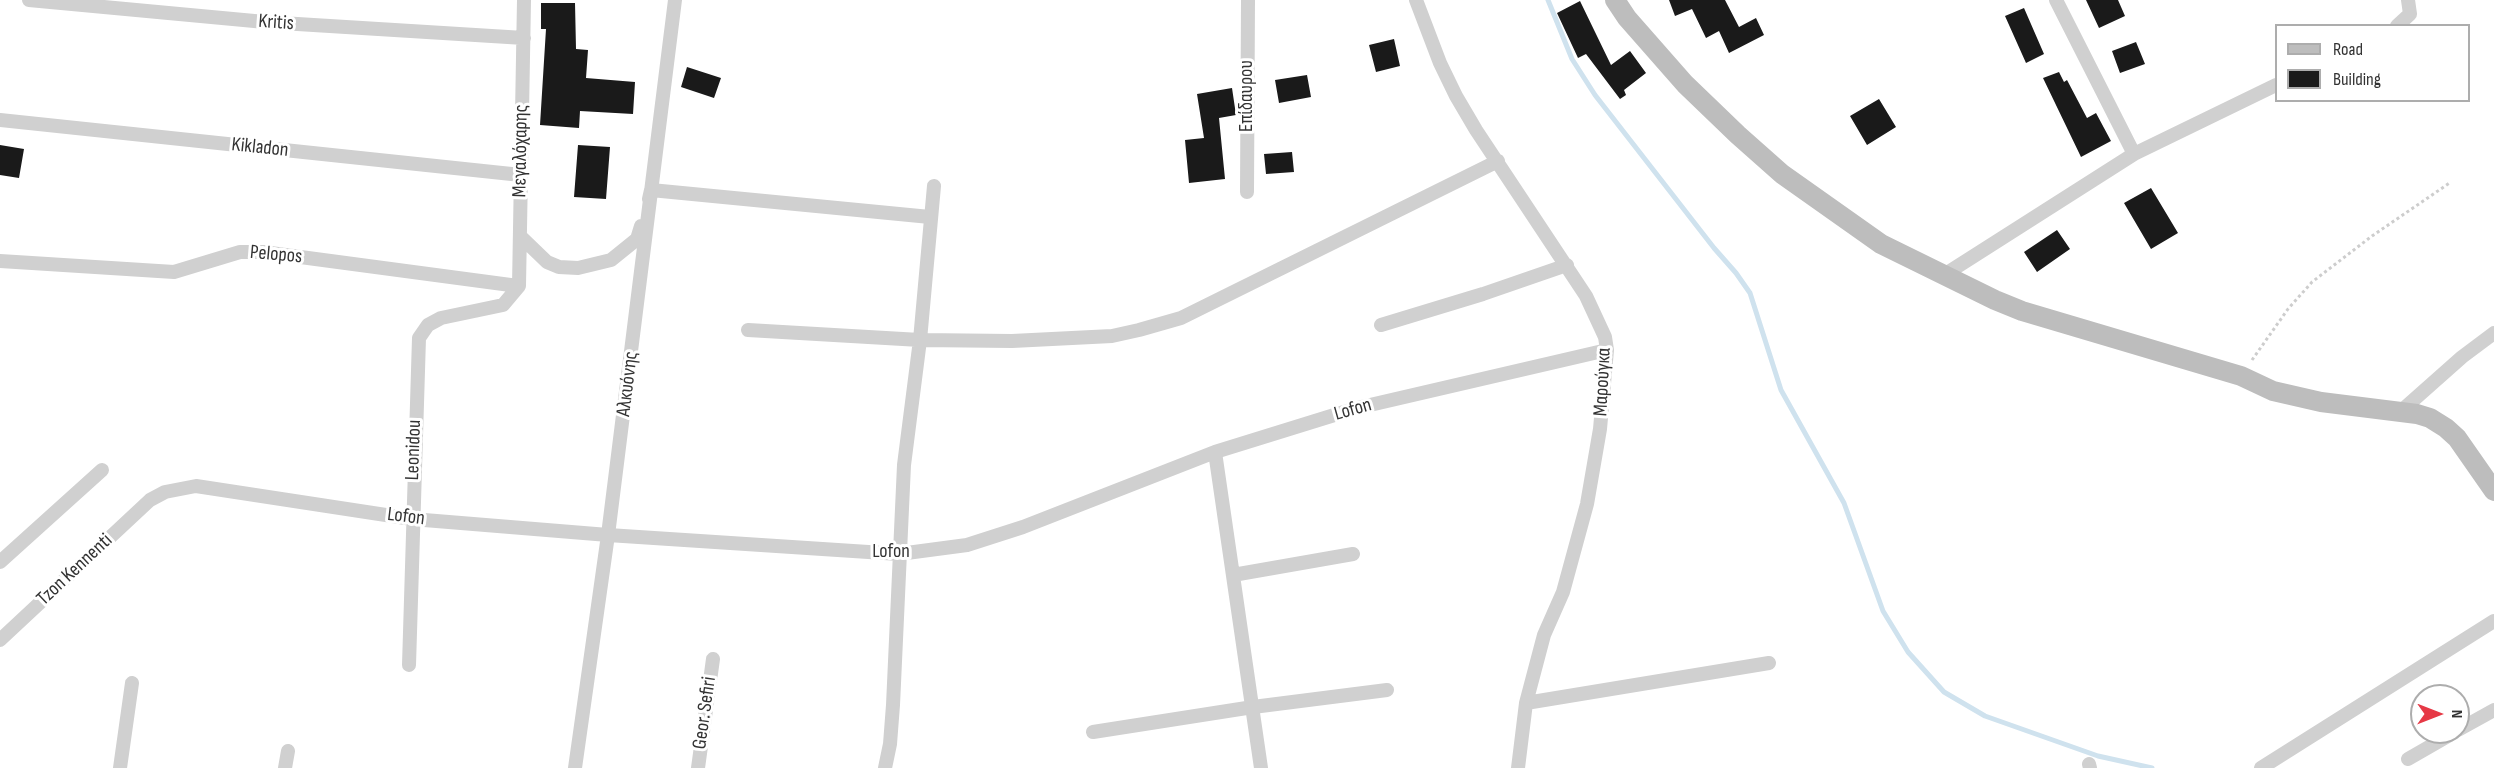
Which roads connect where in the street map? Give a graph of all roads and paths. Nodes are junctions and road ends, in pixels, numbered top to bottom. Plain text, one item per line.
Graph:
1 (29, 0) edge
2 (524, 0) edge
3 (675, 0) edge
4 (1248, 0) edge
5 (1416, 0) edge
6 (1615, 0) edge
7 (2056, 0) edge
8 (2408, 0) edge
9 (2399, 24) edge
10 (524, 38) junction
11 (2275, 86) edge
12 (0, 120) edge
13 (2134, 154) junction
14 (1498, 161) junction
15 (521, 175) junction
16 (2451, 182) dead end
17 (934, 186) dead end
18 (651, 190) junction
19 (1247, 192) dead end
20 (930, 217) junction
21 (520, 236) junction
22 (0, 261) edge
23 (1567, 265) junction
24 (1944, 275) junction
25 (518, 286) junction
26 (1381, 325) dead end
27 (748, 330) dead end
28 (2494, 333) edge
29 (920, 340) junction
30 (1607, 350) junction
31 (2241, 376) junction
32 (2400, 412) junction
33 (1215, 452) junction
34 (102, 470) dead end
35 (2494, 491) edge
36 (150, 500) joint
37 (412, 519) junction
38 (609, 536) junction
39 (899, 554) junction
40 (1353, 554) dead end
41 (0, 562) edge
42 (1233, 575) junction
43 (2494, 621) edge
44 (0, 640) edge
45 (713, 659) dead end
46 (1769, 663) dead end
47 (409, 665) dead end
48 (132, 683) dead end
49 (1387, 690) dead end
50 (1526, 703) junction
51 (1253, 707) junction
52 (2494, 710) edge
53 (2470, 724) edge
54 (1093, 732) dead end
55 (2434, 744) edge
56 (288, 751) dead end
57 (2408, 759) dead end
58 (120, 768) edge
59 (285, 768) edge
60 (575, 768) edge
61 (698, 768) edge
62 (885, 768) edge
63 (1261, 768) edge
64 (1518, 768) edge
65 (2261, 768) edge

1 - 10 street, Kritis
2 - 10 street, Μεγαλόχαρης
3 - 18 street, Αλκυόνης
4 - 19 street, Επίδαυρου
5 - 14 street, Μαρούγκα
6 - 24 street
7 - 13 street
8 - 9 street
10 - 15 street, Μεγαλόχαρης
11 - 13 street
12 - 15 street, Kikladon
13 - 24 street
14 - 23 street, Μαρούγκα
14 - 29 street
15 - 21 street, Μεγαλόχαρης
16 - 31 path
17 - 20 street
18 - 20 street
18 - 21 street
18 - 38 street, Αλκυόνης
20 - 29 street
21 - 25 street, Μεγαλόχαρης
22 - 25 street, Pelopos
23 - 26 street
23 - 30 street, Μαρούγκα
24 - 31 street
25 - 37 street, Leonidou
27 - 29 street
28 - 32 street
29 - 39 street
30 - 33 street, Lofon
30 - 50 street, Μαρούγκα
31 - 32 street
32 - 35 street
33 - 39 street, Lofon
33 - 42 street
34 - 41 street
36 - 37 street, Lofon
36 - 44 street, Tzon Kennenti
37 - 38 street, Lofon
37 - 47 street, Leonidou
38 - 39 street, Lofon
38 - 60 street, Αλκυόνης
39 - 62 street
40 - 42 street
42 - 51 street
43 - 65 street
45 - 61 street, Geor. Sefiri
46 - 50 street
48 - 58 street
49 - 51 street
50 - 64 street, Μαρούγκα
51 - 54 street
51 - 63 street
52 - 53 street
55 - 57 street
56 - 59 street

